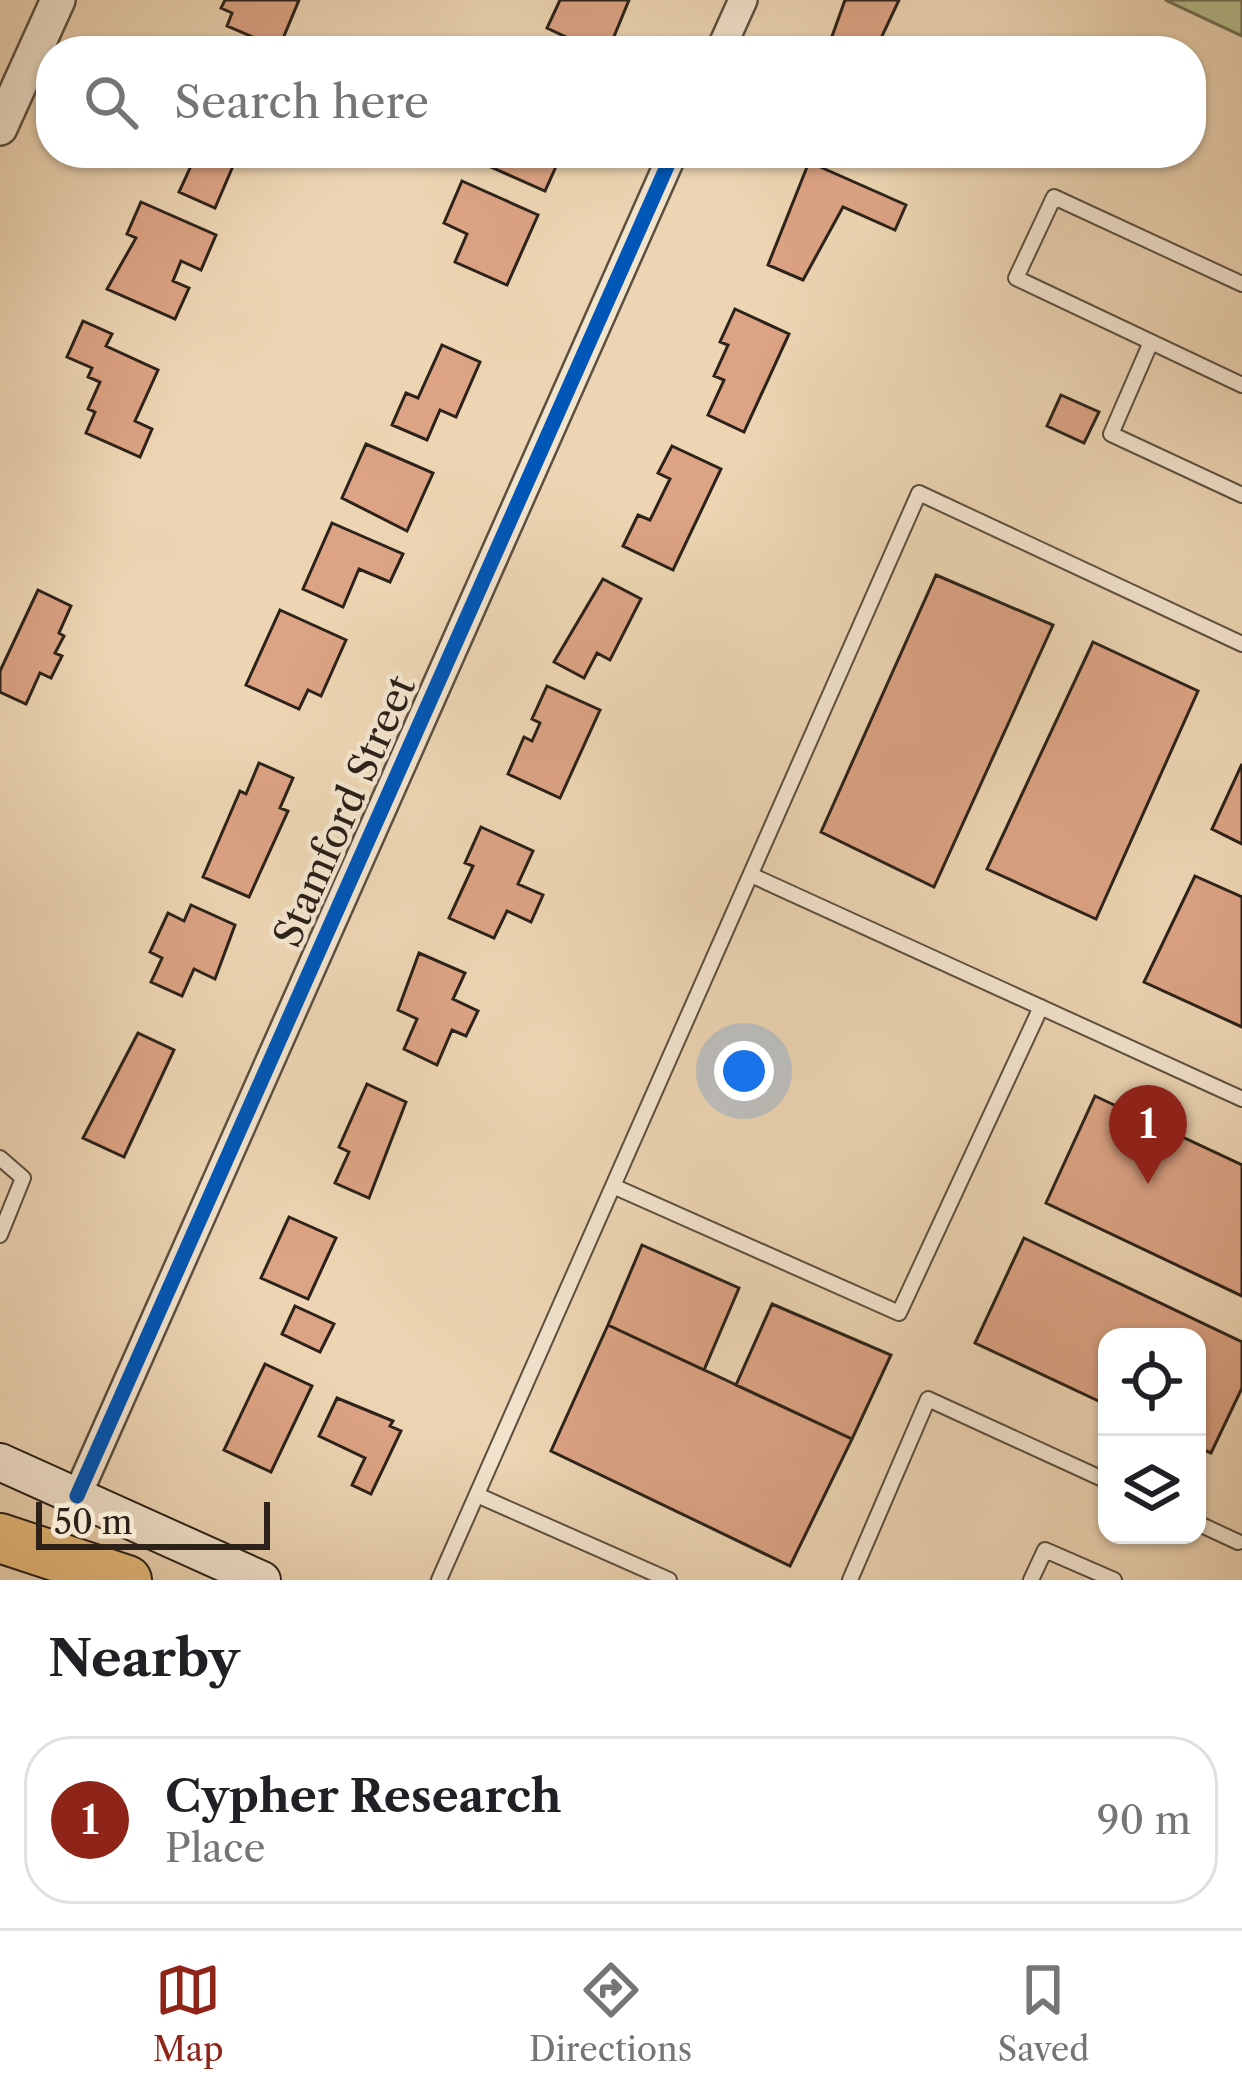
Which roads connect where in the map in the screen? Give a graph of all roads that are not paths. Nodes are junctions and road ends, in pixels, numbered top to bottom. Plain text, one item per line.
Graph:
1 (58, 0) edge
2 (743, 0) edge
3 (42, 36) edge
4 (727, 36) edge
5 (36, 49) edge
6 (0, 128) edge
7 (666, 168) edge
8 (1242, 284) edge
9 (1151, 342) junction
10 (1242, 385) edge
11 (1242, 495) edge
12 (1240, 638) edge
13 (751, 874) junction
14 (1041, 1007) junction
15 (1242, 1099) edge
16 (0, 1158) edge
17 (613, 1186) junction
18 (0, 1234) edge
19 (0, 1462) edge
20 (1098, 1477) edge
21 (477, 1495) junction
22 (77, 1496) junction
23 (1206, 1526) edge
24 (0, 1538) edge
25 (1241, 1539) edge
26 (127, 1580) edge
27 (262, 1580) edge
28 (439, 1580) edge
29 (669, 1580) edge
30 (850, 1580) edge
31 (1031, 1580) edge
32 (1114, 1580) edge

1 - 3 street
2 - 4 street
5 - 6 street
7 - 22 street, Stamford Street
8 - 9 lane
9 - 10 lane
9 - 11 lane
12 - 13 lane
13 - 14 lane
13 - 17 lane
14 - 15 lane
14 - 17 lane
16 - 18 lane
17 - 21 lane
19 - 22 main road
20 - 30 lane
21 - 28 lane
21 - 29 lane
22 - 27 main road
23 - 25 lane
24 - 26 highway
31 - 32 lane

